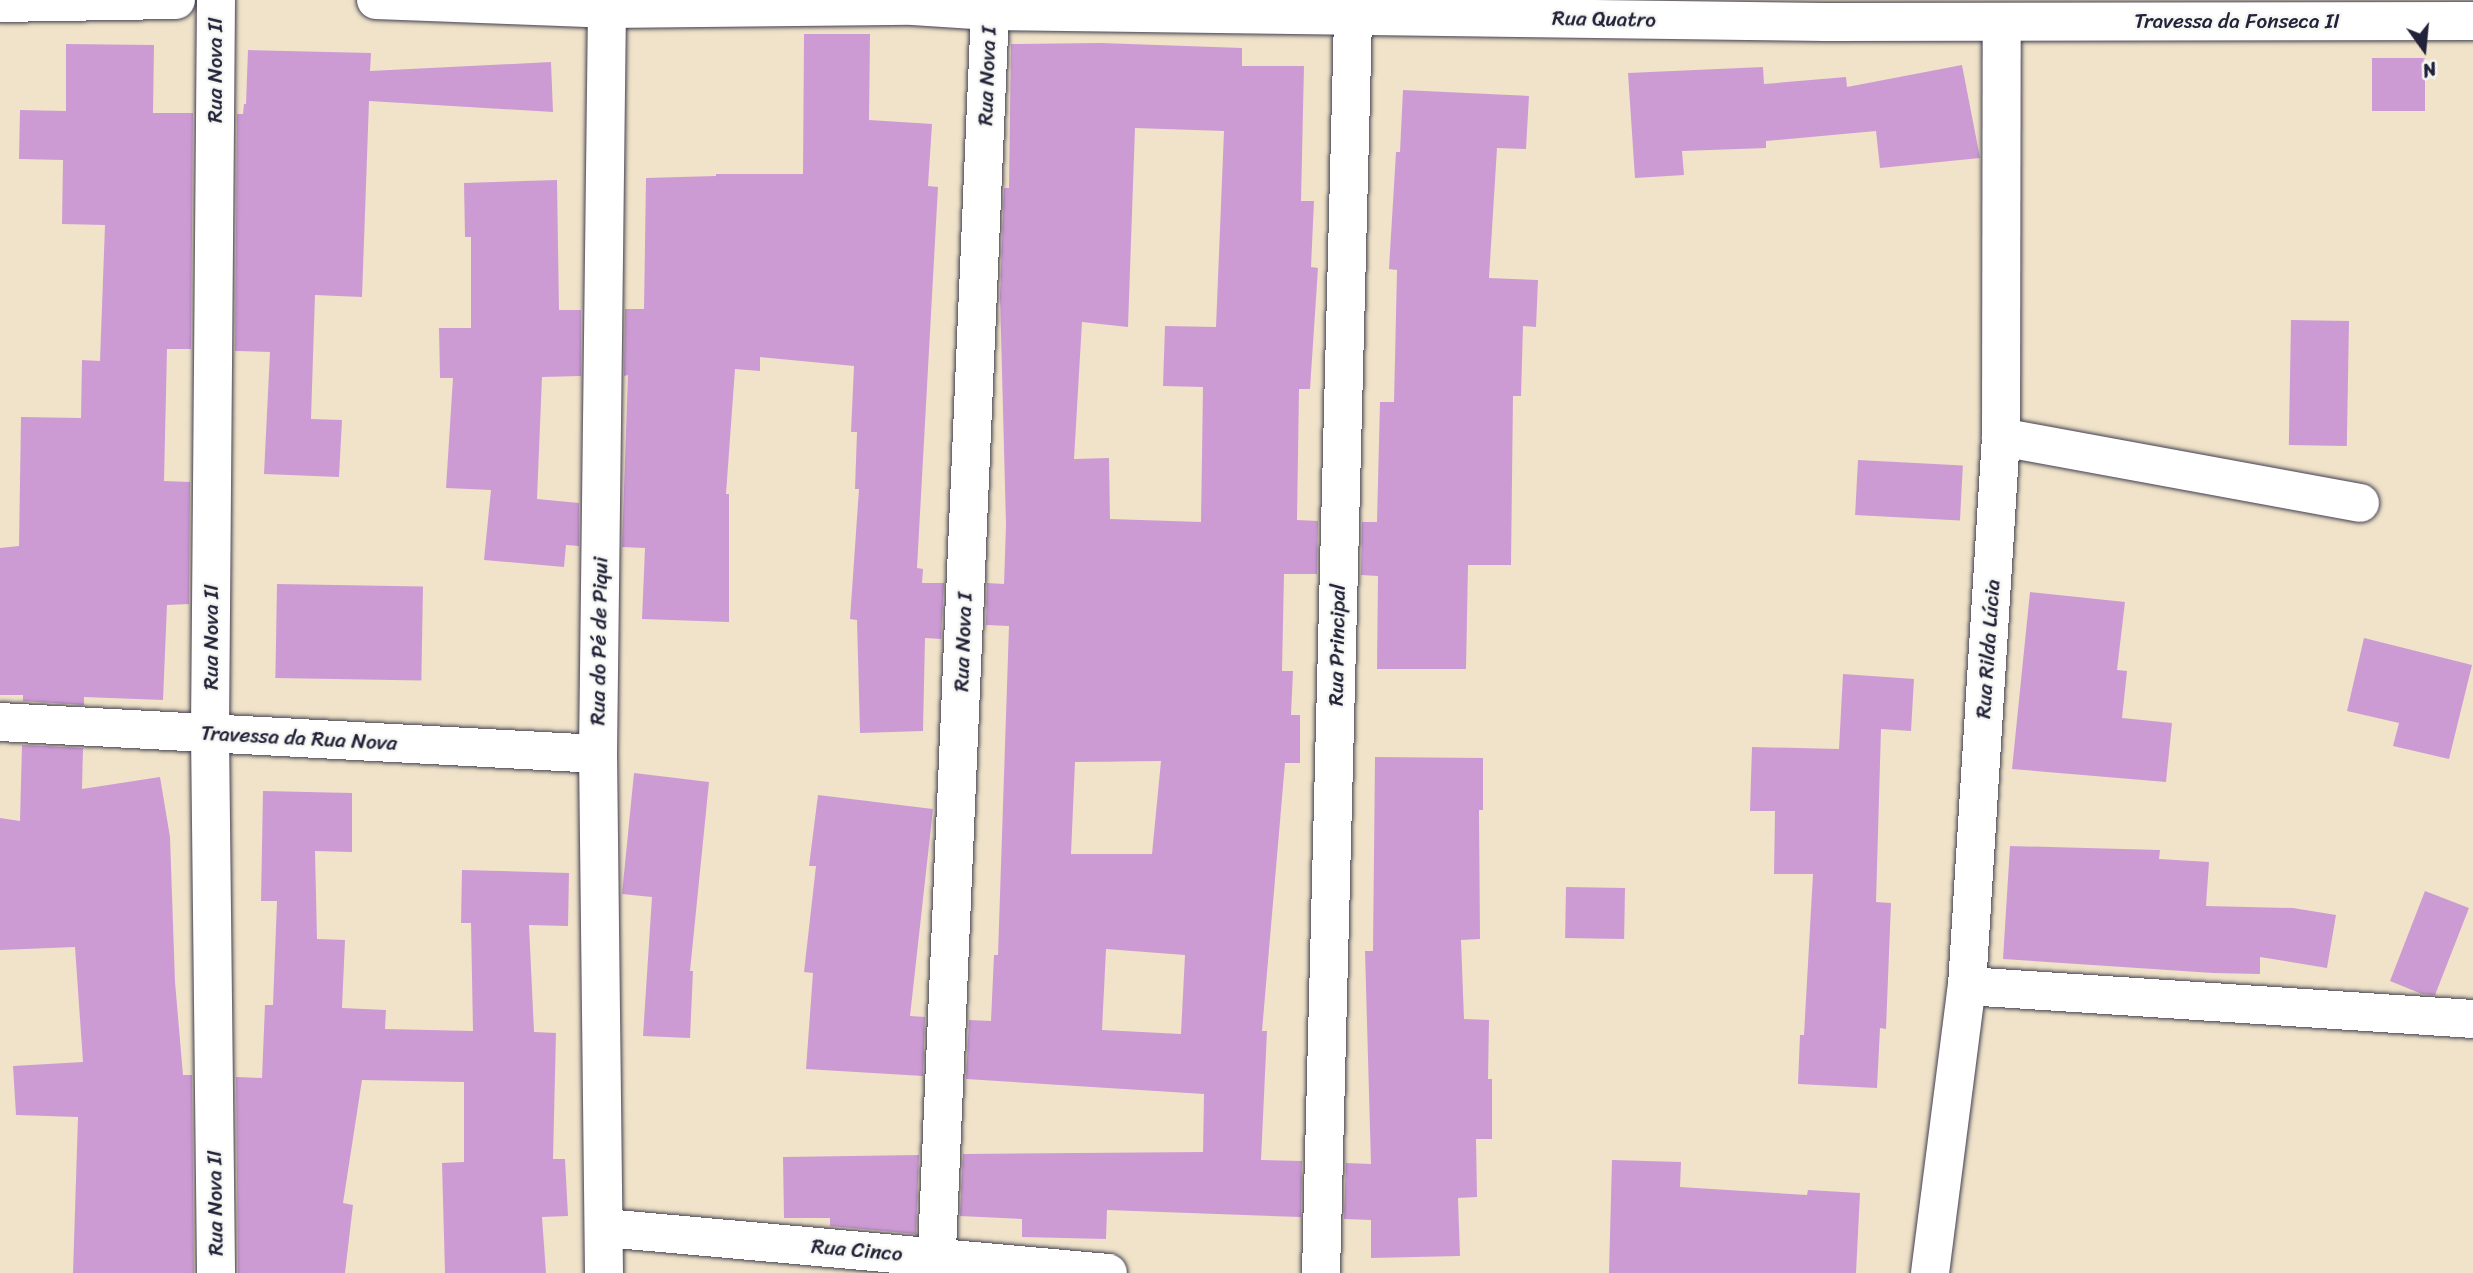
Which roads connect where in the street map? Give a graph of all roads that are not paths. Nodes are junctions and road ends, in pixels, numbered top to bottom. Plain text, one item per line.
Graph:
1 (176, 0) edge
2 (216, 0) edge
3 (376, 0) edge
4 (0, 3) edge
5 (913, 3) edge
6 (607, 9) junction
7 (2352, 10) edge
8 (1825, 11) edge
9 (990, 12) junction
10 (1353, 16) junction
11 (2473, 21) edge
12 (2002, 22) junction
13 (2001, 437) junction
14 (2360, 503) dead end
15 (0, 722) edge
16 (210, 733) junction
17 (598, 754) junction
18 (1967, 986) junction
19 (2473, 1019) edge
20 (605, 1228) junction
21 (936, 1265) edge
22 (216, 1273) edge
23 (604, 1273) edge
24 (1108, 1273) edge
25 (1321, 1273) edge
26 (1930, 1273) edge

1 - 4 street
2 - 16 street, Rua Nova II
3 - 6 street, Rua Quatro
5 - 6 street, Rua Quatro
5 - 9 street, Rua Quatro
6 - 17 street, Rua do Pé de Piqui
7 - 11 street, Travessa da Fonseca II
7 - 12 street, Travessa da Fonseca II
8 - 10 street, Rua Quatro
8 - 12 street, Rua Quatro
9 - 10 street, Rua Quatro
9 - 21 street, Rua Nova I
10 - 25 street, Rua Principal
12 - 13 street, Rua Rilda Lúcia
13 - 14 street
13 - 18 street, Rua Rilda Lúcia
15 - 16 street, Travessa da Rua Nova
16 - 17 street, Travessa da Rua Nova
16 - 22 street, Rua Nova II
17 - 20 street, Rua do Pé de Piqui
18 - 19 street
18 - 26 street, Rua Rilda Lúcia
20 - 21 street, Rua Cinco
20 - 23 street, Rua do Pé de Piqui
21 - 24 street, Rua Cinco

